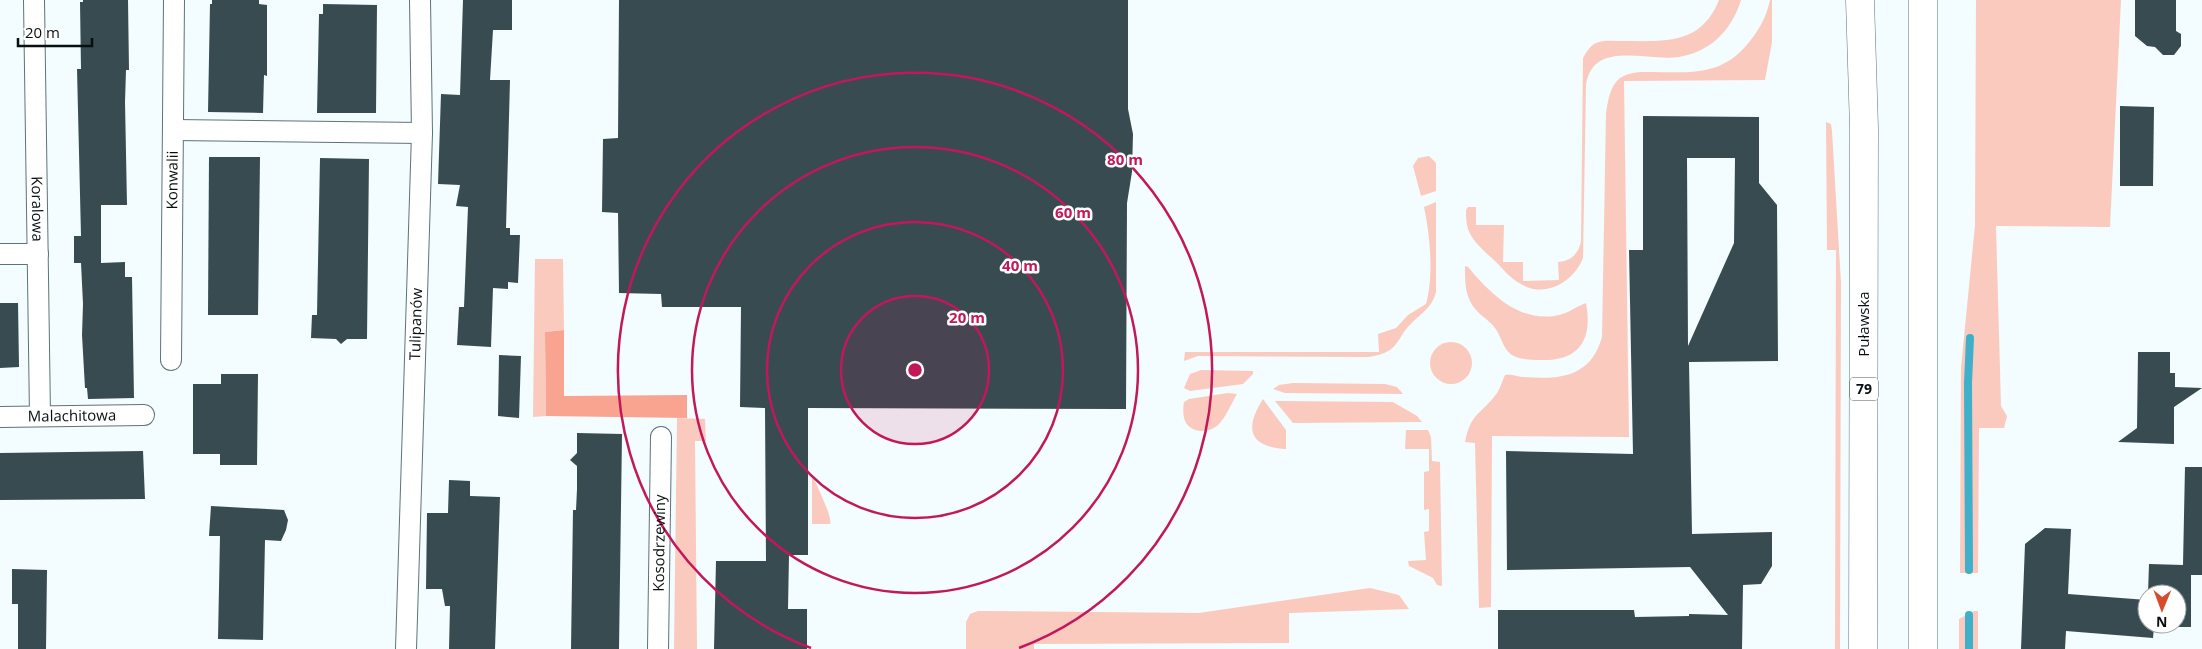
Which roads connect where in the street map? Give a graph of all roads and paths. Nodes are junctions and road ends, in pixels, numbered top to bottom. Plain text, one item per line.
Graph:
1 (34, 0) edge
2 (174, 0) edge
3 (420, 0) edge
4 (1860, 0) edge
5 (1923, 0) edge
6 (174, 130) junction
7 (422, 133) junction
8 (0, 254) edge
9 (38, 254) junction
10 (171, 360) dead end
11 (144, 415) dead end
12 (40, 416) junction
13 (0, 417) edge
14 (660, 437) dead end
15 (406, 649) edge
16 (658, 649) edge
17 (1863, 649) edge
18 (1923, 649) edge

1 - 9 street, Koralowa
2 - 6 street, Konwalii
3 - 7 street, Tulipanów
4 - 17 main road, Puławska / 79
5 - 18 main road
6 - 7 street
6 - 10 street, Konwalii
7 - 15 street, Tulipanów
8 - 9 street
9 - 12 street, Koralowa
11 - 12 street, Malachitowa
12 - 13 street, Malachitowa
14 - 16 street, Kosodrzewiny

